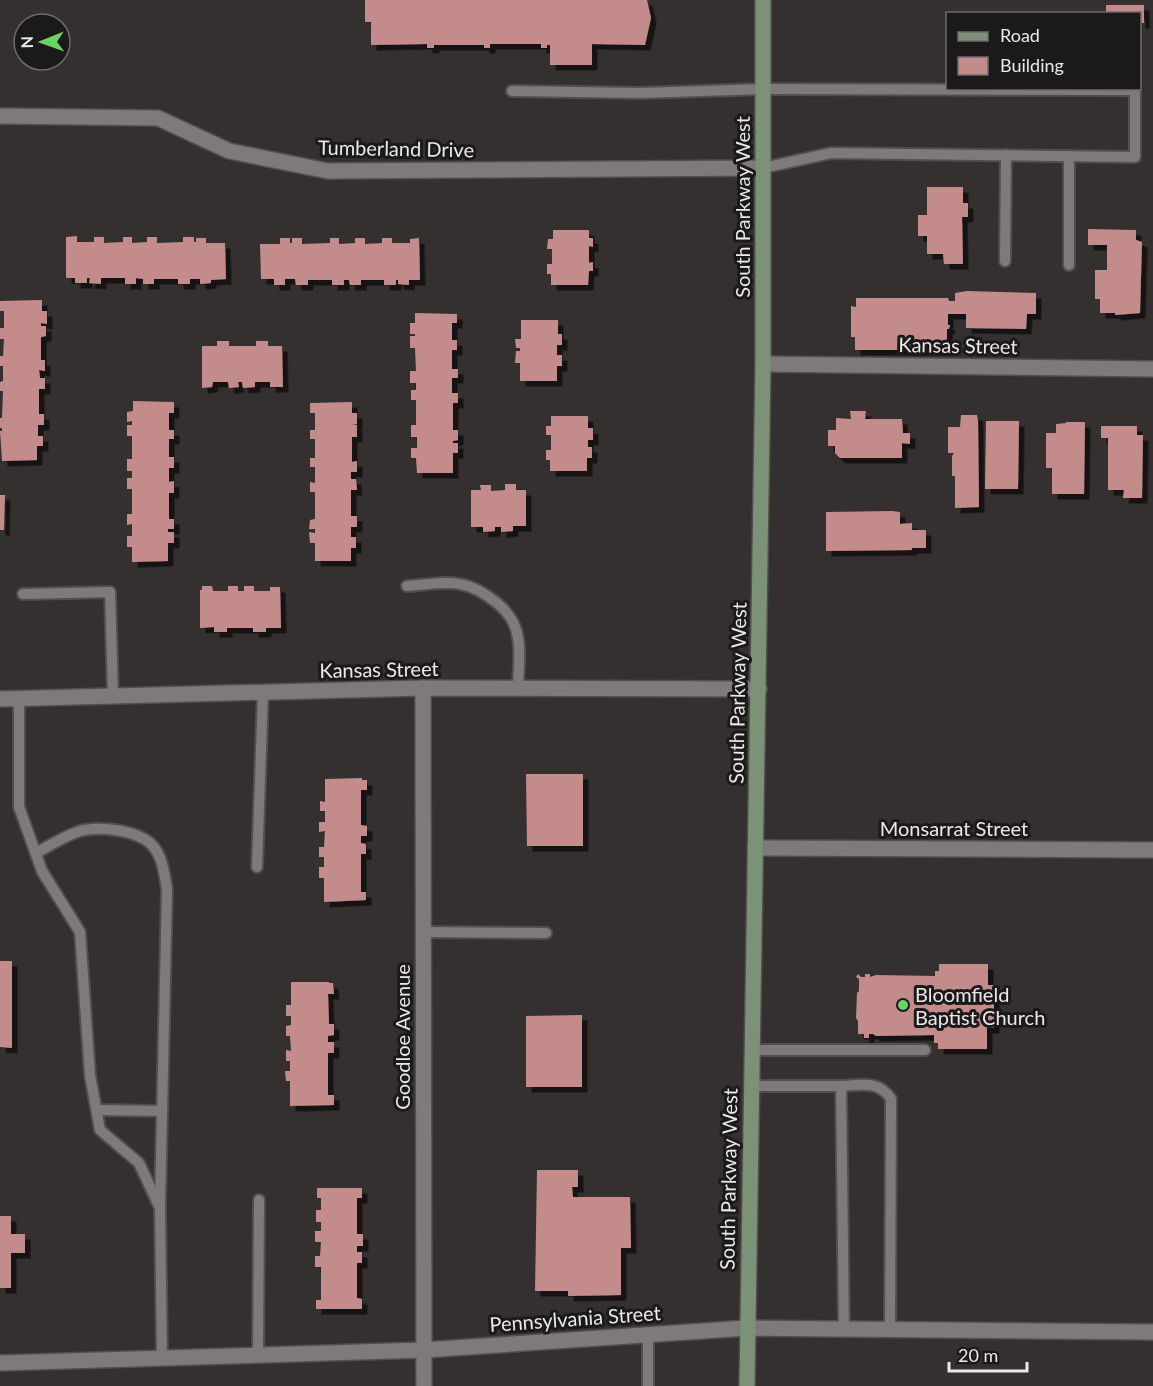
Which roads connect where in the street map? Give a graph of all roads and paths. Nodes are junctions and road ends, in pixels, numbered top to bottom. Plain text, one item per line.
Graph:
1 (763, 0) edge
2 (763, 89) junction
3 (946, 89) edge
4 (1136, 90) edge
5 (512, 91) dead end
6 (0, 116) edge
7 (1006, 155) junction
8 (1069, 156) junction
9 (764, 168) junction
10 (1005, 261) dead end
11 (1069, 265) dead end
12 (762, 364) junction
13 (1153, 369) edge
14 (406, 586) dead end
15 (23, 594) dead end
16 (423, 688) junction
17 (518, 689) junction
18 (759, 689) junction
19 (263, 692) junction
20 (112, 696) junction
21 (19, 698) junction
22 (0, 699) edge
23 (755, 848) junction
24 (1153, 850) edge
25 (36, 853) junction
26 (257, 867) dead end
27 (423, 932) junction
28 (546, 933) dead end
29 (752, 1050) junction
30 (925, 1050) dead end
31 (751, 1086) junction
32 (841, 1086) junction
33 (97, 1110) junction
34 (162, 1111) junction
35 (259, 1200) dead end
36 (160, 1208) junction
37 (747, 1328) junction
38 (844, 1329) junction
39 (890, 1329) junction
40 (1153, 1332) edge
41 (648, 1334) junction
42 (424, 1350) junction
43 (258, 1355) junction
44 (162, 1358) junction
45 (0, 1363) edge
46 (424, 1386) edge
47 (648, 1386) edge
48 (747, 1386) edge

1 - 2 main road, South Parkway West
2 - 3 lane
2 - 5 lane
2 - 9 main road, South Parkway West
4 - 8 lane
6 - 9 street, Tumberland Drive
7 - 8 lane
7 - 9 lane
7 - 10 lane
8 - 11 lane
9 - 12 main road, South Parkway West
12 - 13 street, Kansas Street
12 - 18 main road, South Parkway West
14 - 17 lane
15 - 20 lane
16 - 17 street, Kansas Street
16 - 19 street, Kansas Street
16 - 27 street, Goodloe Avenue
17 - 18 street, Kansas Street
18 - 23 main road, South Parkway West
19 - 20 street, Kansas Street
19 - 26 lane
20 - 21 street, Kansas Street
21 - 22 street, Kansas Street
21 - 25 lane
23 - 24 street, Monsarrat Street
23 - 29 main road, South Parkway West
25 - 33 lane
25 - 34 lane
27 - 28 lane
27 - 42 street, Goodloe Avenue
29 - 30 lane
29 - 31 main road, South Parkway West
31 - 32 lane
31 - 37 main road, South Parkway West
32 - 38 lane
32 - 39 lane
33 - 34 lane
33 - 36 lane
34 - 36 lane
35 - 43 lane
36 - 44 lane
37 - 38 street, Pennsylvania Street
37 - 41 street, Pennsylvania Street
37 - 48 main road, South Parkway West
38 - 39 street, Pennsylvania Street
39 - 40 street, Pennsylvania Street
41 - 42 street, Pennsylvania Street
41 - 47 lane
42 - 43 street, Pennsylvania Street
42 - 46 street, Goodloe Avenue
43 - 44 street, Pennsylvania Street
44 - 45 street, Pennsylvania Street

